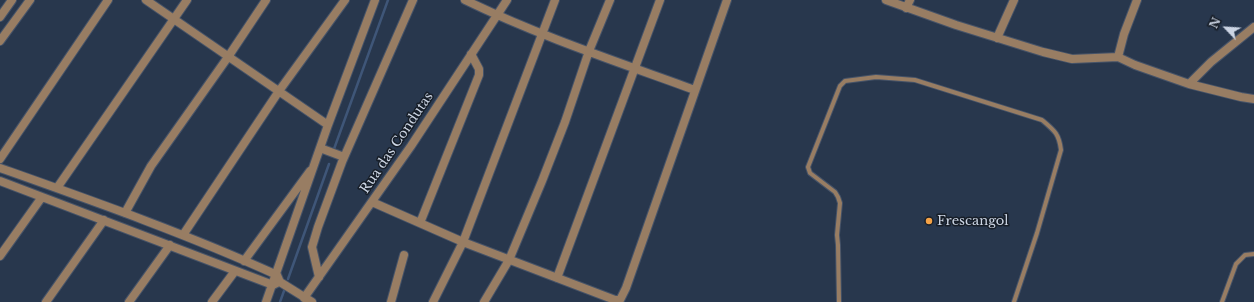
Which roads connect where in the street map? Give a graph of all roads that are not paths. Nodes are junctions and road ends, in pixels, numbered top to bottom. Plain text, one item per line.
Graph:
1 (12, 0) edge
2 (30, 0) edge
3 (108, 0) edge
4 (146, 0) edge
5 (187, 0) edge
6 (266, 0) edge
7 (345, 0) edge
8 (375, 0) edge
9 (413, 0) edge
10 (465, 0) edge
11 (507, 0) edge
12 (555, 0) edge
13 (610, 0) edge
14 (660, 0) edge
15 (727, 0) edge
16 (886, 0) edge
17 (910, 0) edge
18 (1014, 0) edge
19 (1137, 0) edge
20 (906, 8) junction
21 (496, 15) junction
22 (0, 17) edge
23 (174, 19) junction
24 (1254, 27) edge
25 (542, 33) junction
26 (997, 38) junction
27 (0, 41) edge
28 (589, 51) junction
29 (471, 54) junction
30 (228, 56) junction
31 (1118, 57) junction
32 (634, 69) junction
33 (1189, 84) junction
34 (695, 90) junction
35 (279, 91) junction
36 (1254, 99) edge
37 (328, 125) junction
38 (320, 148) junction
39 (344, 157) junction
40 (0, 159) edge
41 (315, 164) junction
42 (0, 168) edge
43 (0, 181) edge
44 (57, 188) junction
45 (42, 197) junction
46 (372, 202) junction
47 (125, 213) junction
48 (104, 220) junction
49 (420, 223) junction
50 (183, 235) junction
51 (464, 242) junction
52 (170, 245) junction
53 (1254, 254) edge
54 (404, 255) dead end
55 (0, 256) edge
56 (509, 260) junction
57 (244, 261) junction
58 (235, 271) junction
59 (319, 277) junction
60 (558, 278) junction
61 (276, 280) junction
62 (304, 298) junction
63 (46, 302) edge
64 (129, 302) edge
65 (212, 302) edge
66 (266, 302) edge
67 (312, 302) edge
68 (391, 302) edge
69 (434, 302) edge
70 (484, 302) edge
71 (839, 302) edge
72 (1014, 302) edge
73 (1222, 302) edge

1 - 22 street
2 - 27 street
3 - 40 street
4 - 23 street
5 - 23 street
6 - 30 street
7 - 35 street
8 - 37 street
9 - 39 street
10 - 21 street
11 - 21 street, Rua das Condutas
12 - 25 street
13 - 28 street
14 - 32 street
15 - 34 street
16 - 20 street
17 - 20 street
18 - 26 street
19 - 31 street
20 - 26 street
21 - 25 street
21 - 29 street, Rua das Condutas
23 - 30 street
23 - 44 street
24 - 33 street
25 - 28 street
25 - 51 street
26 - 31 street
28 - 32 street
28 - 56 street
29 - 46 street, Rua das Condutas
29 - 49 street
30 - 35 street
30 - 47 street
31 - 33 street
32 - 34 street
32 - 60 street
33 - 36 street
34 - 60 street
35 - 37 street
35 - 50 street
37 - 38 street
38 - 39 street
38 - 41 street
39 - 59 street
41 - 57 street
41 - 61 street
42 - 44 street
43 - 45 street
44 - 47 street
45 - 48 street
45 - 55 street
46 - 49 street
46 - 59 street, Rua das Condutas
47 - 50 street
48 - 52 street
48 - 63 street
49 - 51 street
50 - 57 street
51 - 56 street
51 - 69 street
52 - 58 street
52 - 64 street
53 - 73 lane
54 - 68 street
56 - 60 street
56 - 70 street
57 - 61 street
58 - 61 street
58 - 65 street
59 - 62 street, Rua das Condutas
61 - 62 street
61 - 66 street
62 - 67 street
71 - 72 lane

